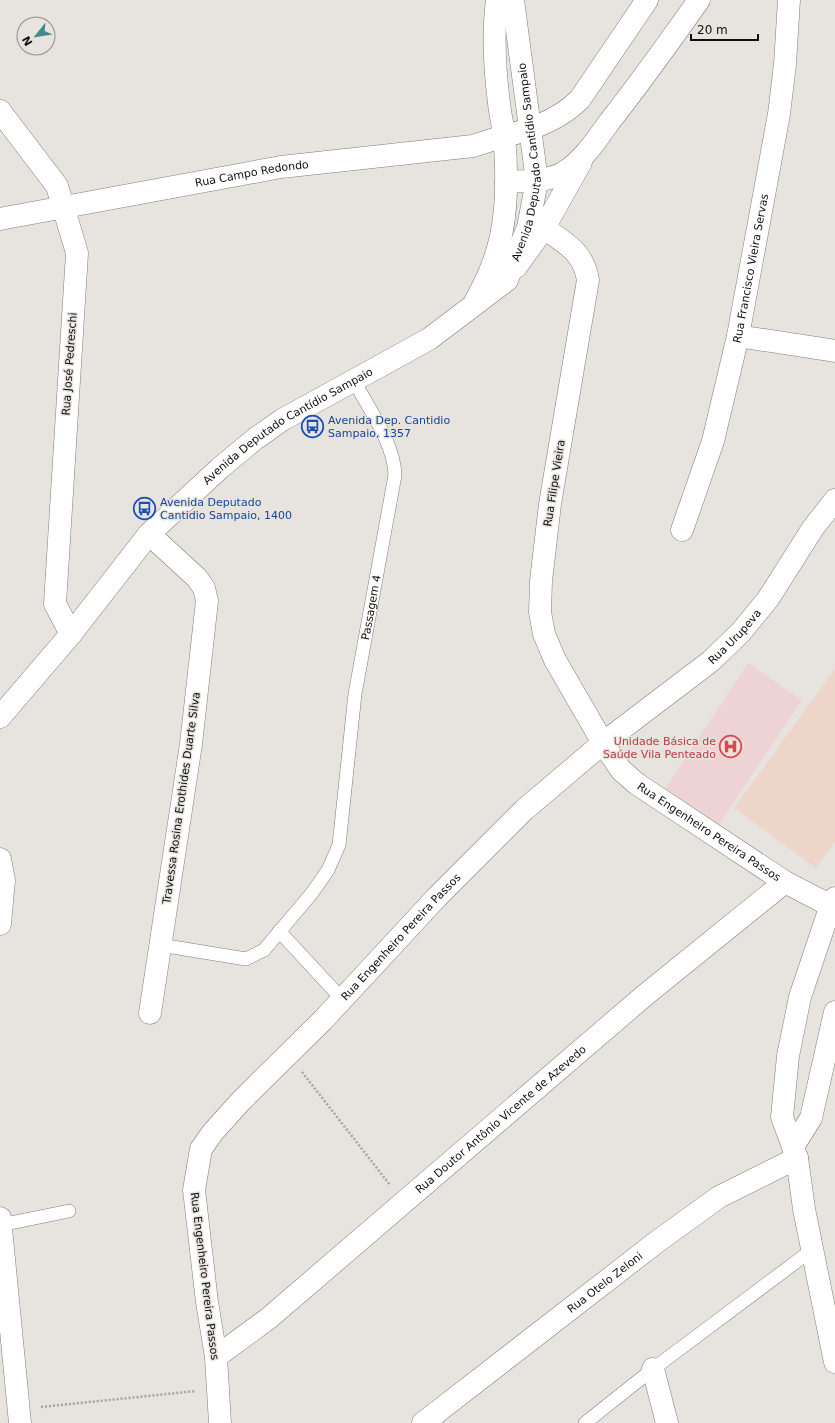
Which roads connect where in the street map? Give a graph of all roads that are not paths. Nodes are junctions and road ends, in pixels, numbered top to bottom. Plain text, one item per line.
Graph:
1 (497, 0) edge
2 (513, 0) edge
3 (647, 0) edge
4 (698, 0) edge
5 (790, 0) edge
6 (0, 111) edge
7 (531, 130) junction
8 (504, 136) junction
9 (586, 152) junction
10 (537, 181) junction
11 (506, 182) junction
12 (64, 207) junction
13 (0, 219) edge
14 (544, 228) junction
15 (507, 280) junction
16 (473, 306) junction
17 (738, 336) junction
18 (835, 351) edge
19 (354, 381) junction
20 (835, 500) edge
21 (682, 530) dead end
22 (149, 534) junction
23 (71, 634) junction
24 (0, 717) edge
25 (603, 743) junction
26 (0, 859) edge
27 (785, 882) junction
28 (834, 904) edge
29 (0, 924) edge
30 (279, 931) junction
31 (160, 945) junction
32 (342, 999) junction
33 (835, 1012) edge
34 (150, 1013) dead end
35 (796, 1152) junction
36 (69, 1211) dead end
37 (0, 1222) edge
38 (812, 1250) junction
39 (216, 1357) junction
40 (835, 1362) edge
41 (653, 1369) junction
42 (19, 1416) edge
43 (220, 1423) edge
44 (423, 1423) edge
45 (585, 1423) edge
46 (667, 1423) edge

1 - 8 street, Avenida Deputado Cantídio Sampaio
2 - 7 street, Avenida Deputado Cantídio Sampaio
3 - 7 street, Rua Campo Redondo
4 - 9 street
5 - 17 street, Rua Francisco Vieira Servas
6 - 12 street, Rua José Pedreschi
7 - 8 street, Rua Campo Redondo
7 - 10 street, Avenida Deputado Cantídio Sampaio
8 - 11 street, Avenida Deputado Cantídio Sampaio
8 - 12 street, Rua Campo Redondo
9 - 10 street
9 - 14 street
10 - 11 street
10 - 15 street, Avenida Deputado Cantídio Sampaio
11 - 16 street, Avenida Deputado Cantídio Sampaio
12 - 13 street, Rua Campo Redondo
12 - 23 street, Rua José Pedreschi
14 - 15 street
14 - 25 street, Rua Filipe Vieira
15 - 16 street, Avenida Deputado Cantídio Sampaio
16 - 19 street, Avenida Deputado Cantídio Sampaio
17 - 18 street
17 - 21 street, Rua Francisco Vieira Servas
19 - 22 street, Avenida Deputado Cantídio Sampaio
19 - 30 lane, Passagem 4
20 - 25 street, Rua Urupeva
22 - 23 street, Avenida Deputado Cantídio Sampaio
22 - 31 street, Travessa Rosina Erothides Duarte Silva
23 - 24 street, Avenida Deputado Cantídio Sampaio
25 - 27 street, Rua Engenheiro Pereira Passos
25 - 32 street, Rua Engenheiro Pereira Passos
26 - 29 street
27 - 28 street, Rua Engenheiro Pereira Passos
27 - 39 street, Rua Doutor Antônio Vicente de Azevedo
28 - 35 street
30 - 31 lane, Passagem 4
30 - 32 lane
31 - 34 street, Travessa Rosina Erothides Duarte Silva
32 - 39 street, Rua Engenheiro Pereira Passos
33 - 35 street
35 - 38 street
35 - 44 street, Rua Otelo Zeloni
36 - 37 lane
37 - 42 street
38 - 40 street
38 - 41 lane
39 - 43 street, Rua Engenheiro Pereira Passos
41 - 45 lane
41 - 46 street

